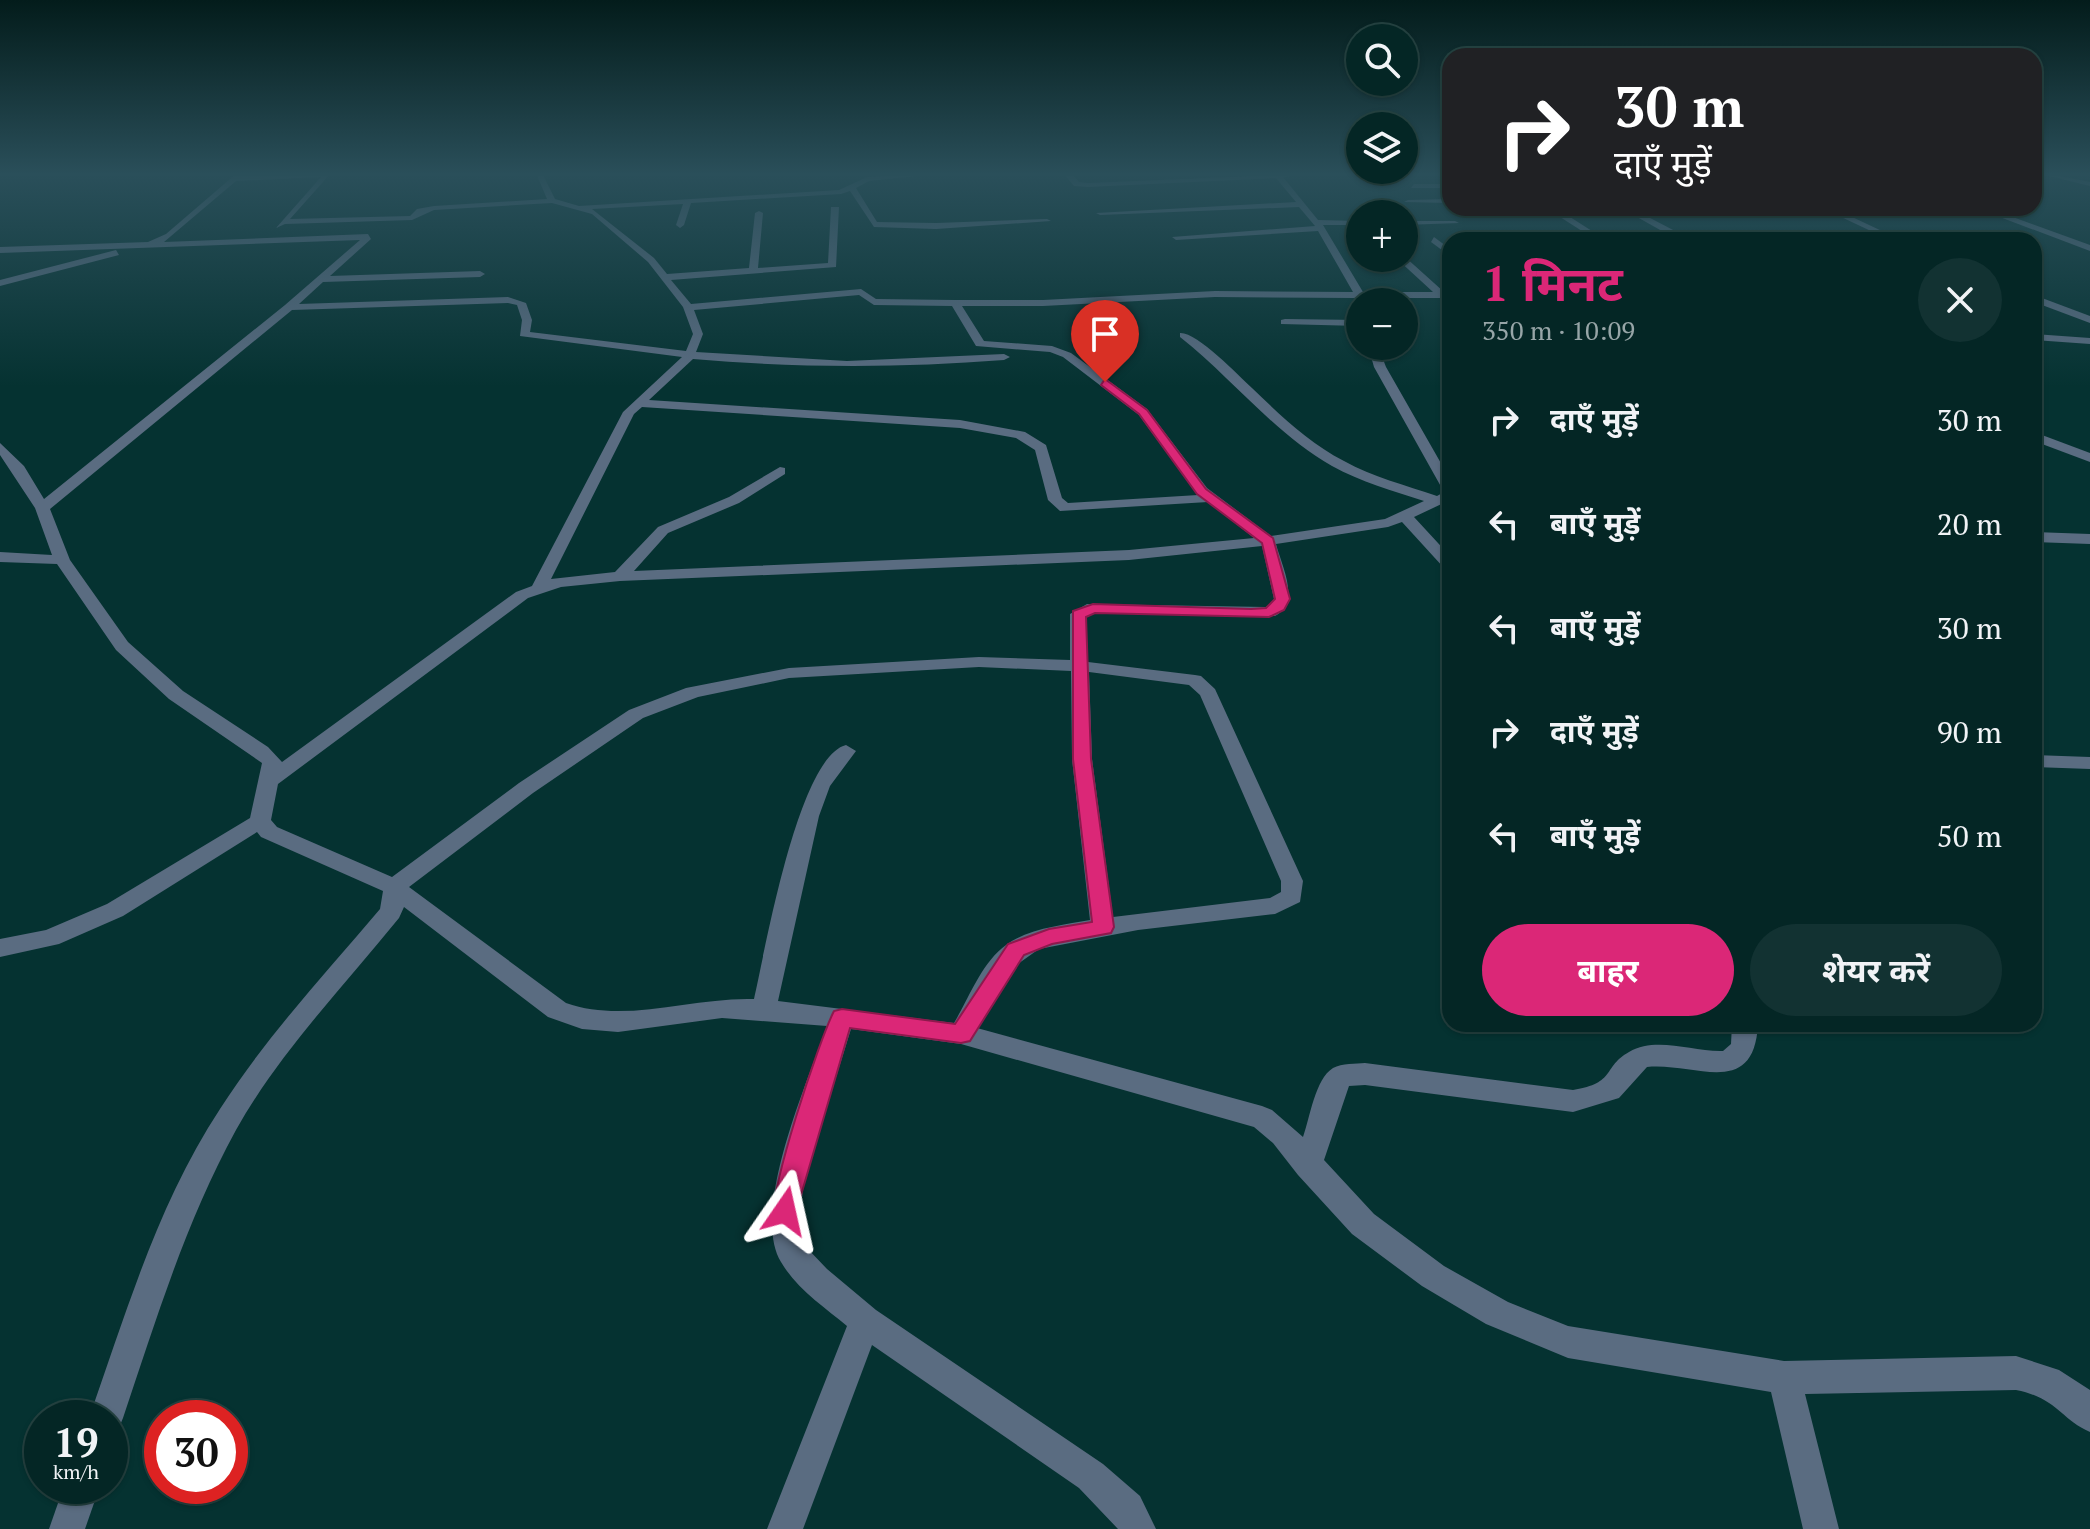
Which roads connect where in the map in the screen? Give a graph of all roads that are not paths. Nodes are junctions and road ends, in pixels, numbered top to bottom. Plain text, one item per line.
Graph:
1 (118, 244) edge
2 (127, 244) edge
3 (148, 244) edge
4 (188, 244) edge
5 (363, 244) edge
6 (631, 244) edge
7 (756, 244) edge
8 (835, 244) edge
9 (1331, 244) edge
10 (141, 247) junction
11 (0, 250) edge
12 (753, 271) junction
13 (1418, 272) edge
14 (480, 274) dead end
15 (667, 277) junction
16 (321, 279) junction
17 (0, 283) edge
18 (1357, 288) edge
19 (1442, 292) edge
20 (1442, 295) edge
21 (1418, 296) edge
22 (1346, 298) edge
23 (2042, 301) edge
24 (955, 303) junction
25 (289, 307) junction
26 (688, 307) junction
27 (2090, 320) edge
28 (1285, 322) dead end
29 (1346, 323) edge
30 (1184, 335) dead end
31 (2042, 338) edge
32 (2090, 341) edge
33 (1060, 351) junction
34 (689, 357) junction
35 (1378, 360) edge
36 (637, 403) junction
37 (2042, 439) edge
38 (0, 447) edge
39 (2090, 458) edge
40 (780, 471) dead end
41 (1442, 489) edge
42 (1442, 494) edge
43 (1442, 497) edge
44 (1209, 498) junction
45 (42, 508) junction
46 (1406, 517) junction
47 (2042, 537) edge
48 (2090, 539) edge
49 (1268, 541) junction
50 (1442, 556) edge
51 (0, 557) edge
52 (62, 560) junction
53 (620, 576) junction
54 (539, 588) junction
55 (1081, 666) junction
56 (846, 751) dead end
57 (2042, 761) edge
58 (2090, 763) edge
59 (271, 779) junction
60 (260, 821) junction
61 (394, 887) junction
62 (1103, 927) junction
63 (0, 948) edge
64 (764, 1009) junction
65 (842, 1018) junction
66 (1745, 1032) edge
67 (961, 1034) junction
68 (1308, 1166) junction
69 (865, 1321) junction
70 (1784, 1378) junction
71 (112, 1400) edge
72 (2090, 1415) edge
73 (76, 1504) edge
74 (67, 1529) edge
75 (785, 1529) edge
76 (1138, 1529) edge
77 (1821, 1529) edge

1 - 11 street
2 - 10 street
3 - 10 street
4 - 10 street
5 - 16 street
6 - 15 street
7 - 12 street
8 - 12 street
9 - 18 street
10 - 17 street
12 - 15 street
13 - 19 street
14 - 16 street
15 - 26 street
16 - 25 street
20 - 21 street
22 - 24 street
23 - 27 street
24 - 26 street
24 - 33 street
25 - 34 street
25 - 45 street
26 - 34 street
28 - 29 street
30 - 42 street
31 - 32 street
33 - 34 street
33 - 44 street
34 - 36 street
35 - 41 street
36 - 44 street
36 - 54 street
37 - 39 street
38 - 45 street
40 - 53 street
43 - 46 street
44 - 49 street
45 - 52 street
46 - 49 street
46 - 50 street
47 - 48 street
49 - 53 street
49 - 55 street
51 - 52 street
52 - 59 street
53 - 54 street
54 - 59 street
55 - 61 street
55 - 62 street
55 - 62 street
56 - 64 street
57 - 58 street
59 - 60 street
60 - 61 street
60 - 63 street
61 - 64 street
61 - 71 street
62 - 67 street
64 - 65 street
65 - 67 street
65 - 69 street
66 - 68 street
67 - 68 street
68 - 70 street
69 - 75 street
69 - 76 street
70 - 72 street
70 - 77 street
73 - 74 street

